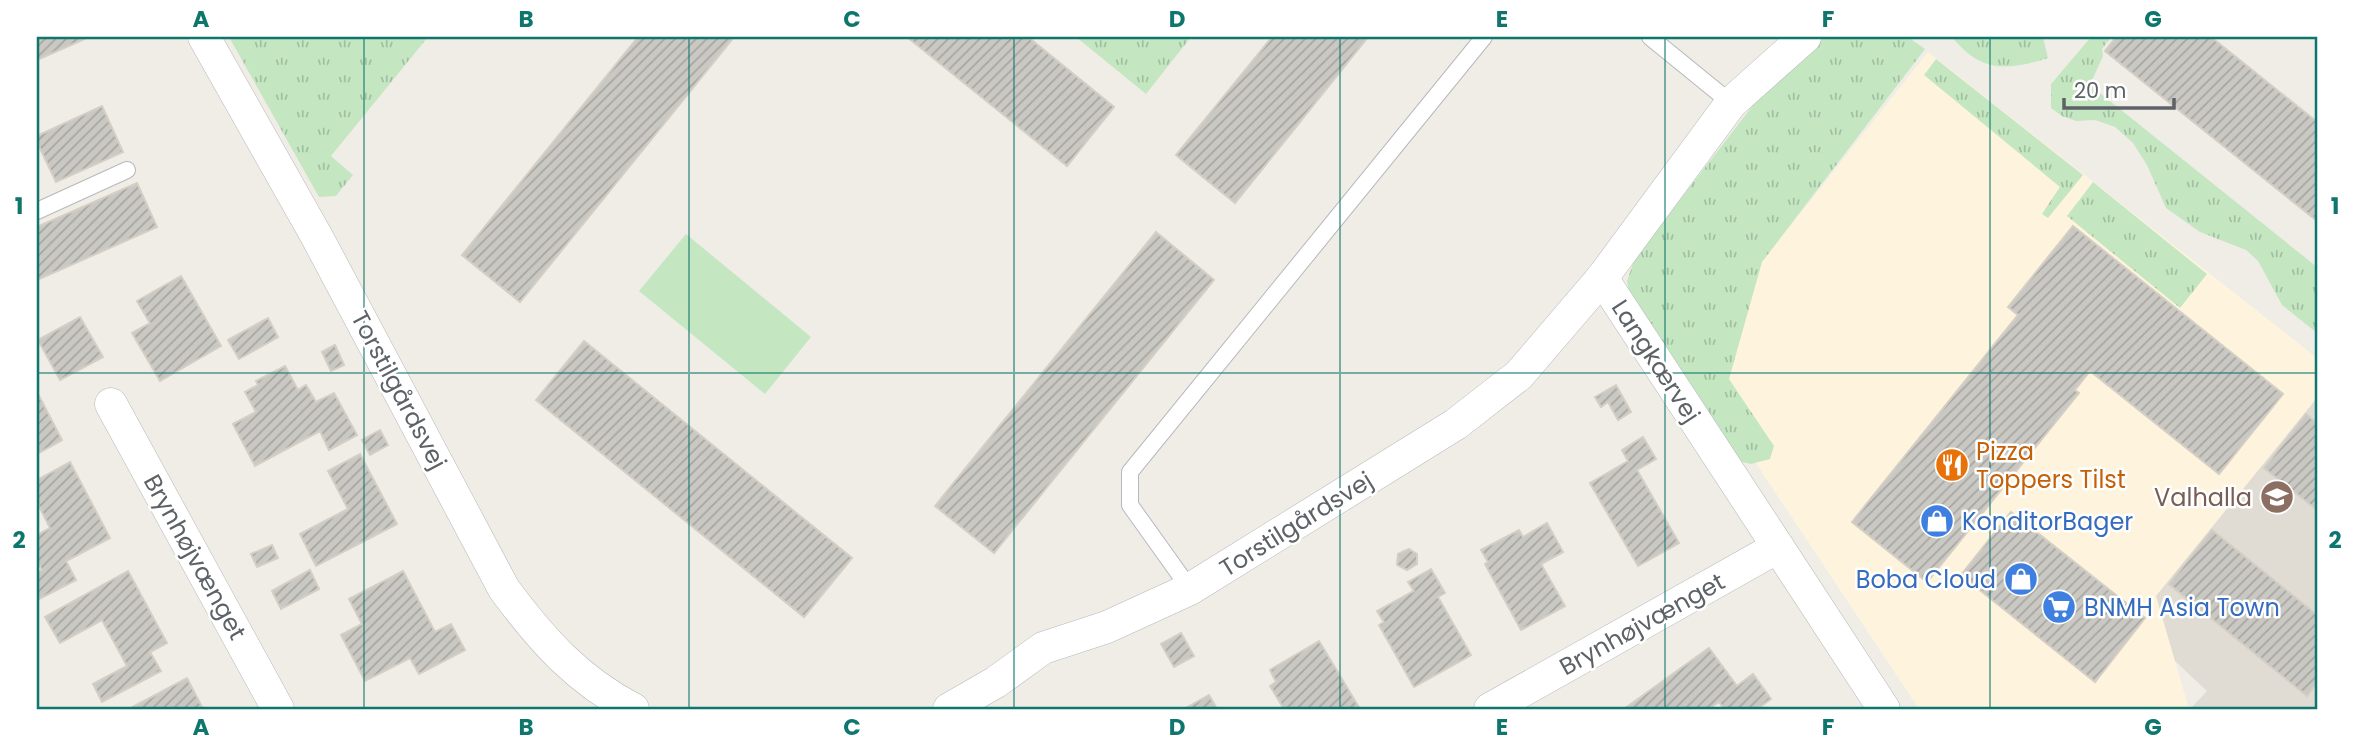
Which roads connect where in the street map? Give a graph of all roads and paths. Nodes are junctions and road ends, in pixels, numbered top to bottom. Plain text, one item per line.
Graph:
1 (204, 37) edge
2 (1484, 37) edge
3 (1650, 37) edge
4 (1805, 37) edge
5 (1731, 103) junction
6 (127, 170) dead end
7 (37, 211) edge
8 (1602, 278) junction
9 (111, 404) dead end
10 (1778, 547) junction
11 (1190, 589) junction
12 (1503, 706) edge
13 (278, 709) edge
14 (633, 709) edge
15 (949, 709) edge
16 (1884, 709) edge

1 - 14 street, Torstilgårdsvej
2 - 11 lane
3 - 5 lane
4 - 5 street, Langkærvej
5 - 8 street, Langkærvej
6 - 7 lane
8 - 10 street, Langkærvej
8 - 11 street, Torstilgårdsvej
9 - 13 street, Brynhøjvænget
10 - 12 street, Brynhøjvænget
10 - 16 street, Langkærvej
11 - 15 street, Torstilgårdsvej

